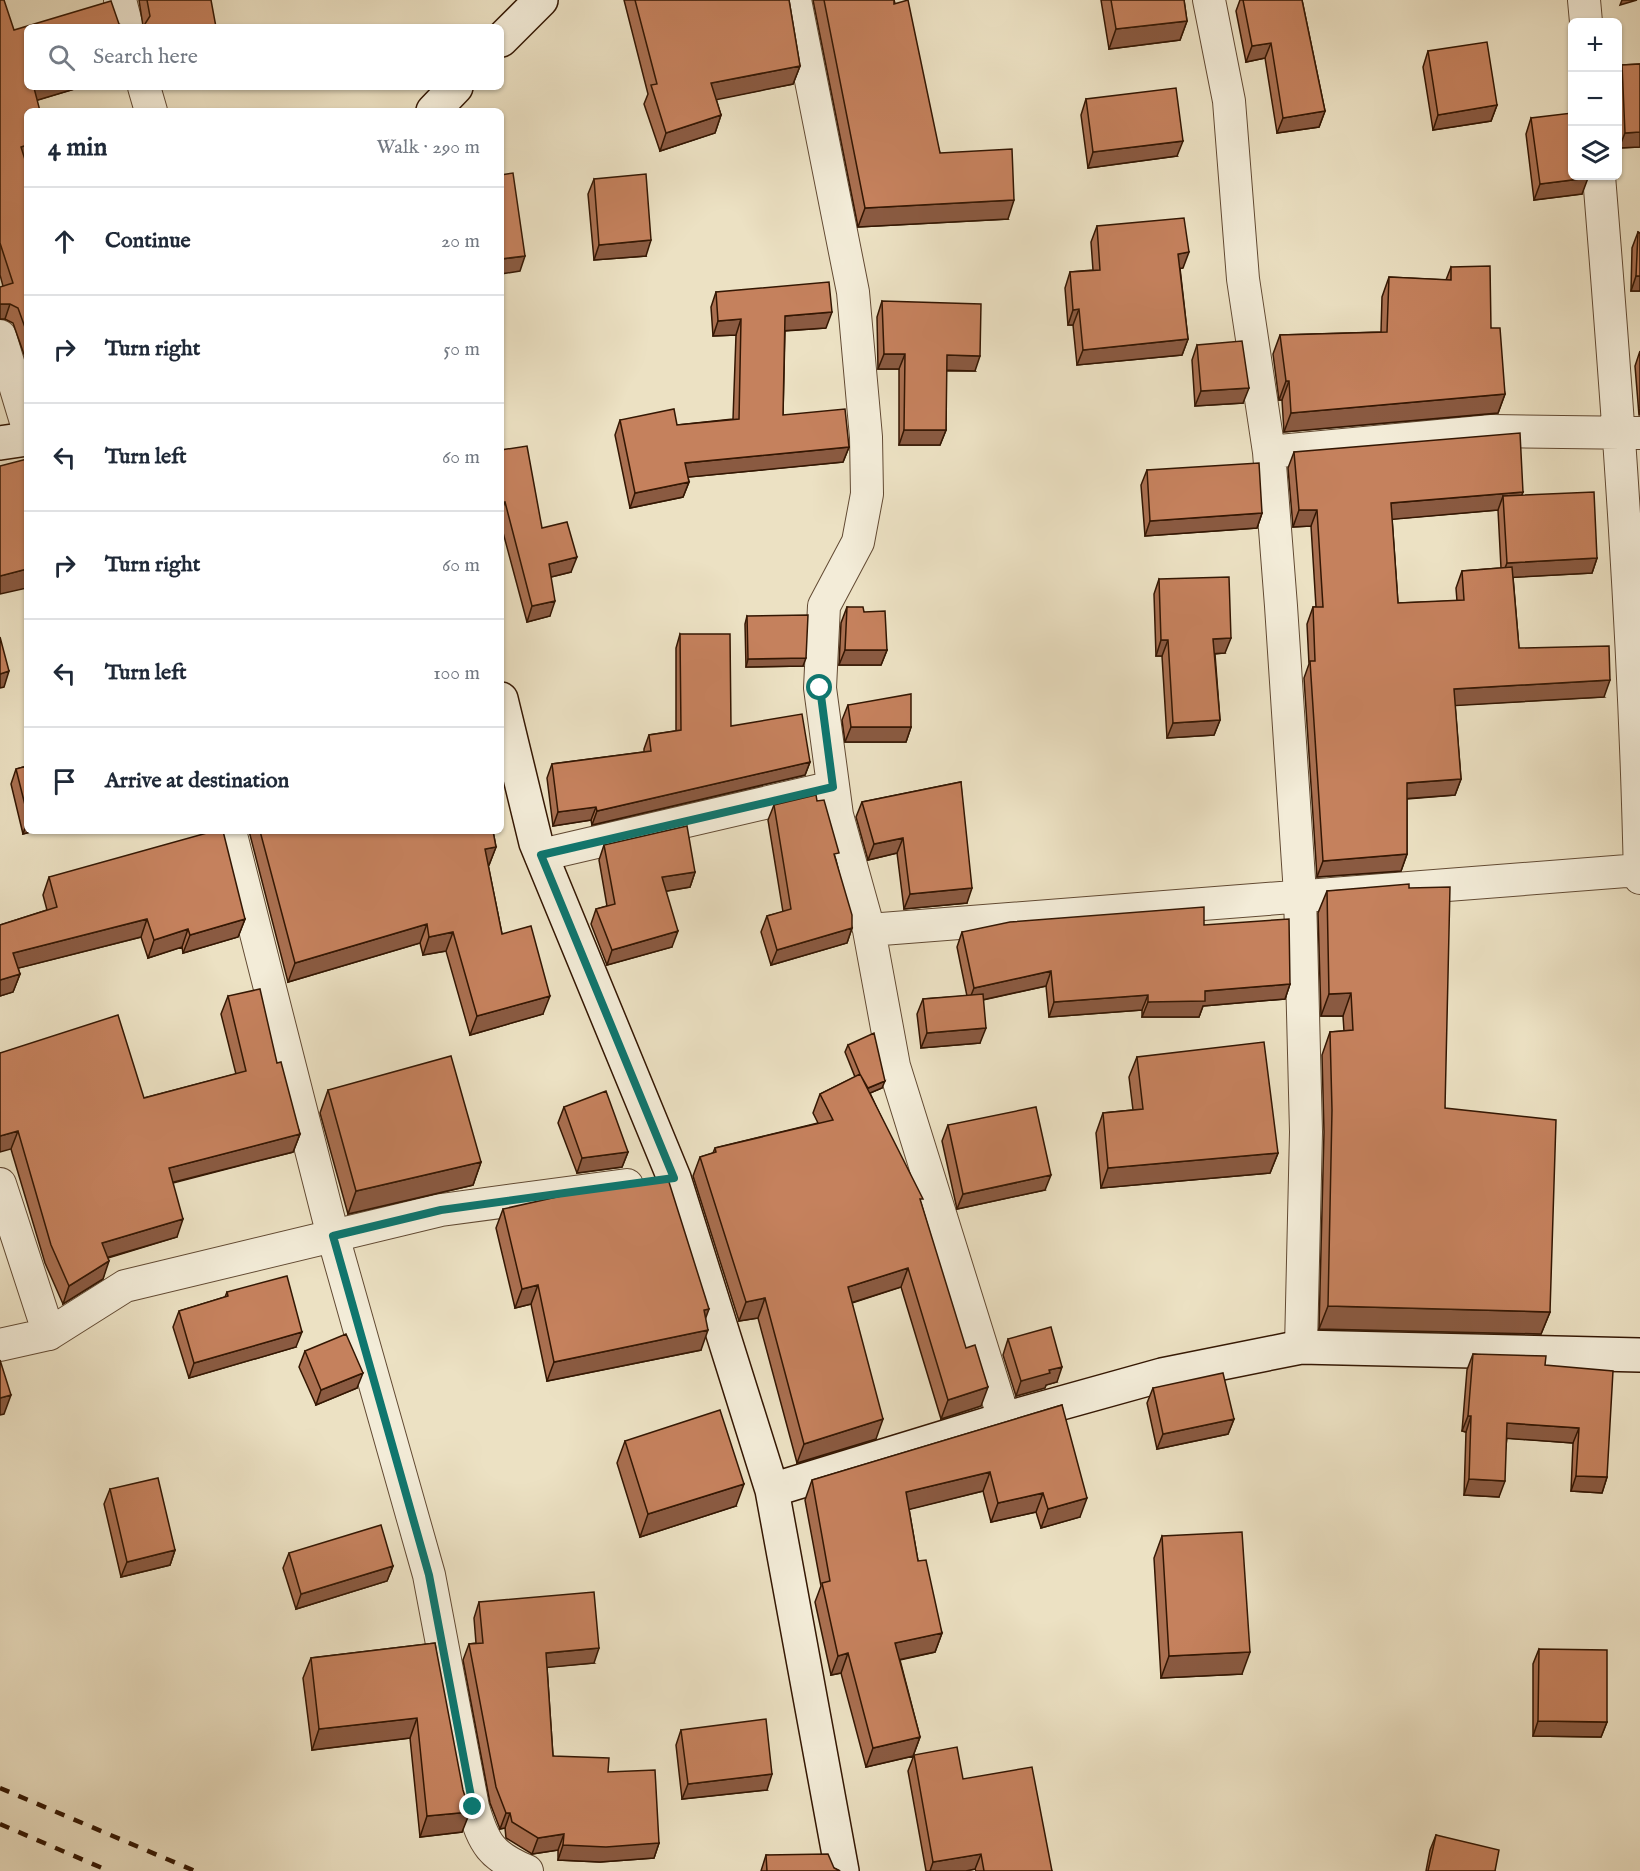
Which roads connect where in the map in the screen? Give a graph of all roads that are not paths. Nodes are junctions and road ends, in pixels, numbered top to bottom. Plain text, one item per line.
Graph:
1 (120, 0) edge
2 (541, 0) edge
3 (795, 0) edge
4 (1209, 0) edge
5 (1584, 0) edge
6 (1586, 18) edge
7 (126, 24) edge
8 (504, 37) edge
9 (145, 90) edge
10 (453, 90) edge
11 (150, 108) edge
12 (436, 108) edge
13 (1599, 180) edge
14 (0, 336) edge
15 (24, 415) edge
16 (1630, 433) edge
17 (24, 439) edge
18 (0, 443) edge
19 (1269, 452) junction
20 (504, 711) edge
21 (833, 787) junction
22 (231, 834) edge
23 (541, 855) junction
24 (1640, 870) edge
25 (1640, 878) edge
26 (1300, 894) junction
27 (868, 930) junction
28 (674, 1178) junction
29 (0, 1184) edge
30 (333, 1236) junction
31 (49, 1334) junction
32 (0, 1344) edge
33 (1301, 1347) junction
34 (1640, 1355) edge
35 (1004, 1419) junction
36 (772, 1490) junction
37 (527, 1871) edge
38 (842, 1871) edge

1 - 7 street
2 - 8 street
3 - 21 street
4 - 19 street
5 - 6 street
9 - 11 street
10 - 12 street
13 - 16 street
14 - 15 street
16 - 19 street
16 - 24 street
17 - 18 street
19 - 26 street
20 - 23 street
21 - 23 street
21 - 27 street
22 - 30 street
23 - 28 street
24 - 25 street
24 - 26 street
26 - 27 street
26 - 33 street
27 - 35 street
28 - 30 street
28 - 36 street
29 - 31 street
30 - 31 street
30 - 37 street
31 - 32 street
33 - 34 street
33 - 35 street
35 - 36 street
36 - 38 street

